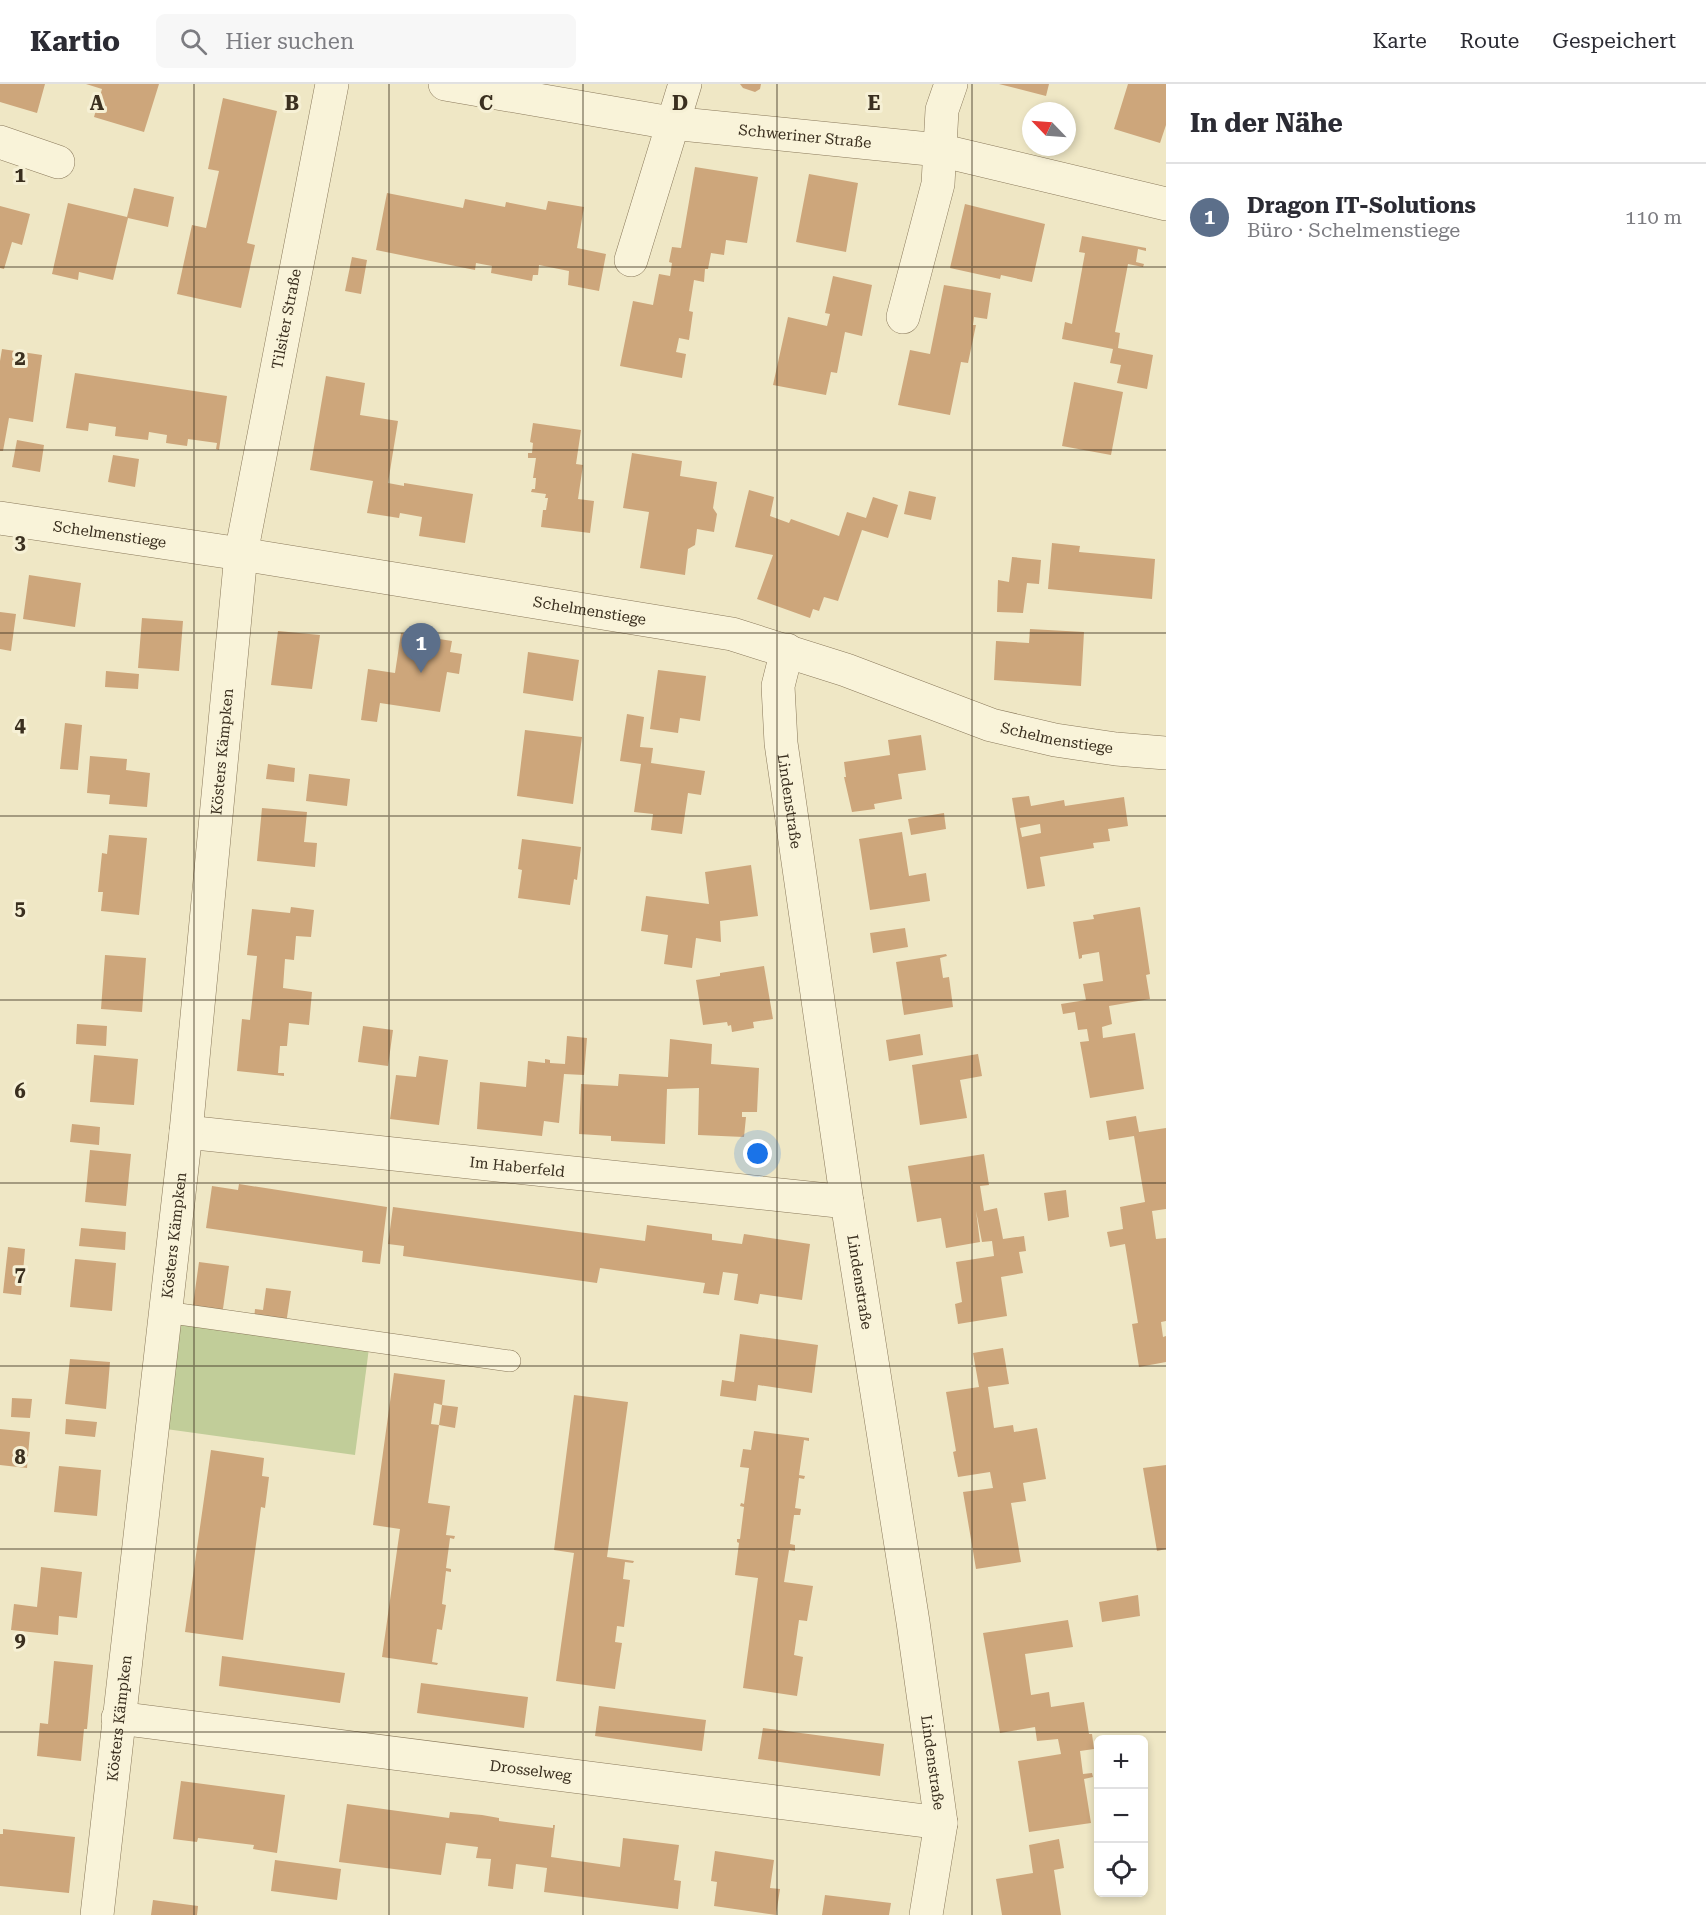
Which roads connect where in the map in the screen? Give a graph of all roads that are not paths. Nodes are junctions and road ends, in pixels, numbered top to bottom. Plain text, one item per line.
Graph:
1 (332, 84) edge
2 (446, 84) edge
3 (685, 84) edge
4 (951, 84) edge
5 (672, 123) junction
6 (0, 142) edge
7 (939, 150) junction
8 (58, 162) dead end
9 (1166, 204) edge
10 (631, 260) dead end
11 (903, 318) dead end
12 (0, 518) edge
13 (242, 554) junction
14 (787, 650) junction
15 (1166, 753) edge
16 (186, 1132) junction
17 (847, 1202) junction
18 (165, 1312) junction
19 (510, 1361) dead end
20 (118, 1718) junction
21 (941, 1823) junction
22 (97, 1915) edge
23 (926, 1915) edge

1 - 13 street, Tilsiter Straße
2 - 5 street, Schweriner Straße
3 - 5 street
4 - 7 street
5 - 7 street, Schweriner Straße
5 - 10 street
6 - 8 street
7 - 9 street, Schweriner Straße
7 - 11 street
12 - 13 street, Schelmenstiege
13 - 14 street, Schelmenstiege
13 - 16 street, Kösters Kämpken
14 - 15 street, Schelmenstiege
14 - 17 street, Lindenstraße
16 - 17 street, Im Haberfeld
16 - 18 street, Kösters Kämpken
17 - 21 street, Lindenstraße
18 - 19 lane
18 - 20 street, Kösters Kämpken
20 - 21 street, Drosselweg
20 - 22 street, Kösters Kämpken
21 - 23 street, Lindenstraße

